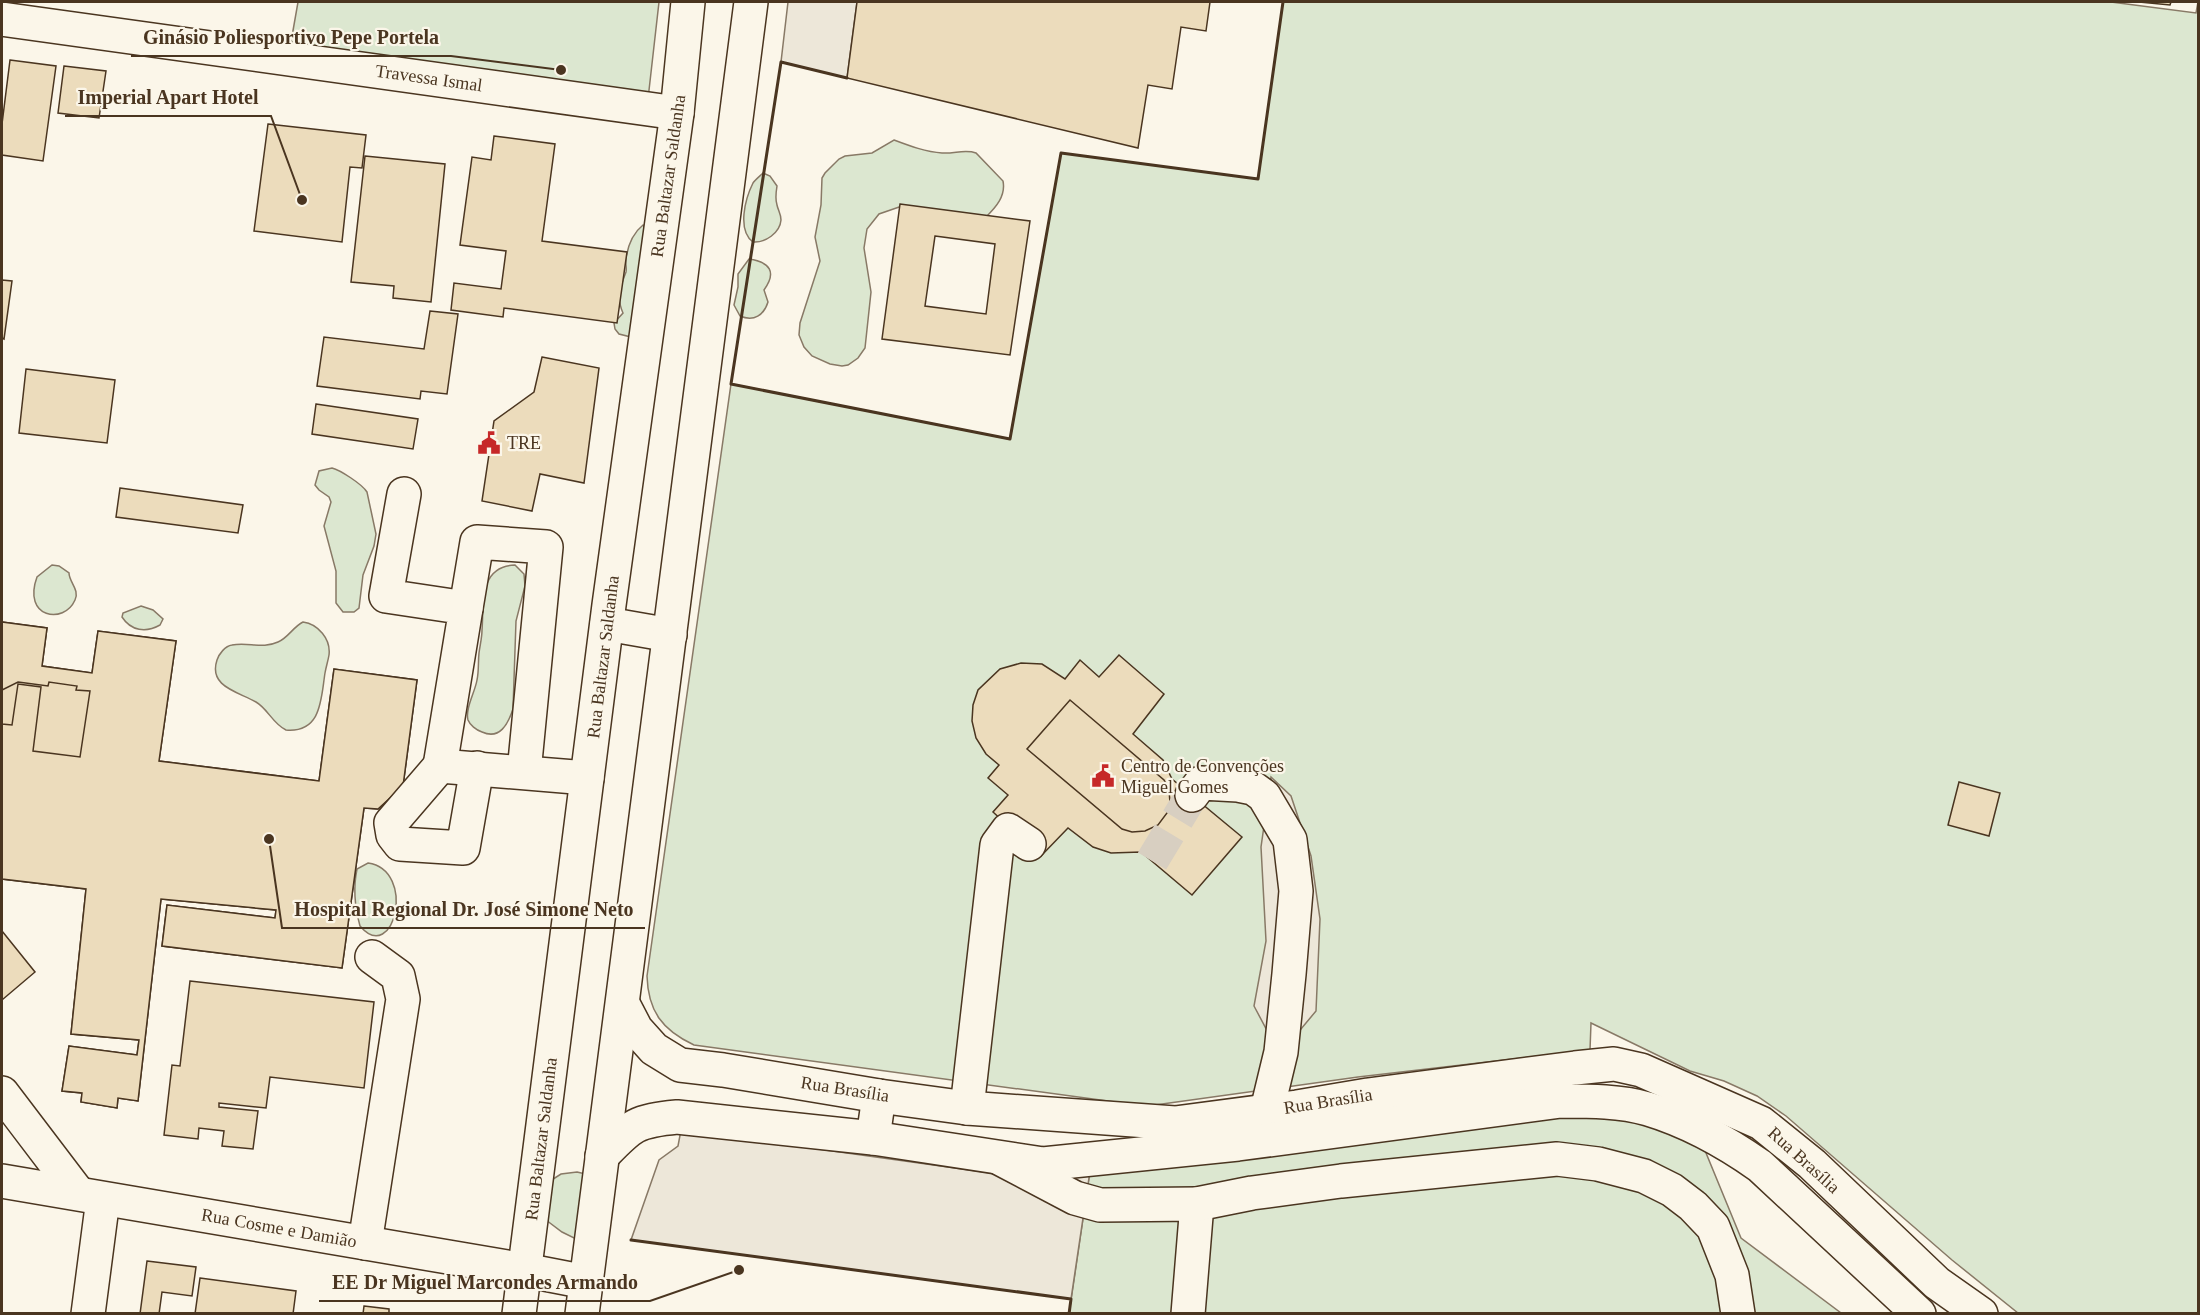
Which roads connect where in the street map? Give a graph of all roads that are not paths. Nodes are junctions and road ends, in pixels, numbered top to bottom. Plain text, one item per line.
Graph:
1 (688, 2) edge
2 (751, 2) edge
3 (2, 20) edge
4 (677, 113) junction
5 (404, 494) dead end
6 (466, 608) junction
7 (607, 624) junction
8 (670, 635) junction
9 (440, 766) junction
10 (477, 768) junction
11 (524, 772) junction
12 (587, 778) junction
13 (1192, 795) tunnel mouth
14 (1029, 844) dead end
15 (372, 957) dead end
16 (623, 1004) junction
17 (2, 1093) edge
18 (879, 1096) junction
19 (968, 1108) junction
20 (1267, 1110) junction
21 (873, 1138) junction
22 (993, 1155) junction
23 (602, 1156) junction
24 (2, 1181) edge
25 (90, 1196) junction
26 (1197, 1204) junction
27 (365, 1243) junction
28 (524, 1270) junction
29 (575, 1291) edge
30 (88, 1314) edge
31 (519, 1314) edge
32 (1188, 1314) edge
33 (1738, 1314) edge
34 (1919, 1314) edge
35 (1981, 1314) edge

1 - 4 main road, Rua Baltazar Saldanha
2 - 8 main road
3 - 4 main road, Travessa Ismal
4 - 7 main road, Rua Baltazar Saldanha
5 - 6 main road
6 - 9 main road
6 - 11 main road
7 - 8 main road
7 - 12 main road, Rua Baltazar Saldanha
8 - 16 main road
9 - 10 main road
9 - 10 main road
10 - 11 main road
11 - 12 main road
12 - 28 main road, Rua Baltazar Saldanha
13 - 20 main road
14 - 19 main road
15 - 27 main road
16 - 18 main road, Rua Brasília
16 - 23 main road
17 - 25 main road
18 - 19 main road, Rua Brasília
18 - 21 main road
19 - 20 main road, Rua Brasília
20 - 35 main road, Rua Brasília
21 - 22 main road, Rua Brasília
21 - 23 main road, Rua Brasília
22 - 26 main road
22 - 34 main road, Rua Brasília
23 - 29 main road
24 - 25 main road, Rua Cosme e Damião
25 - 27 main road, Rua Cosme e Damião
25 - 30 main road
26 - 32 main road
26 - 33 main road
27 - 28 main road, Rua Cosme e Damião
28 - 29 main road, Rua Cosme e Damião
28 - 31 main road, Rua Baltazar Saldanha

